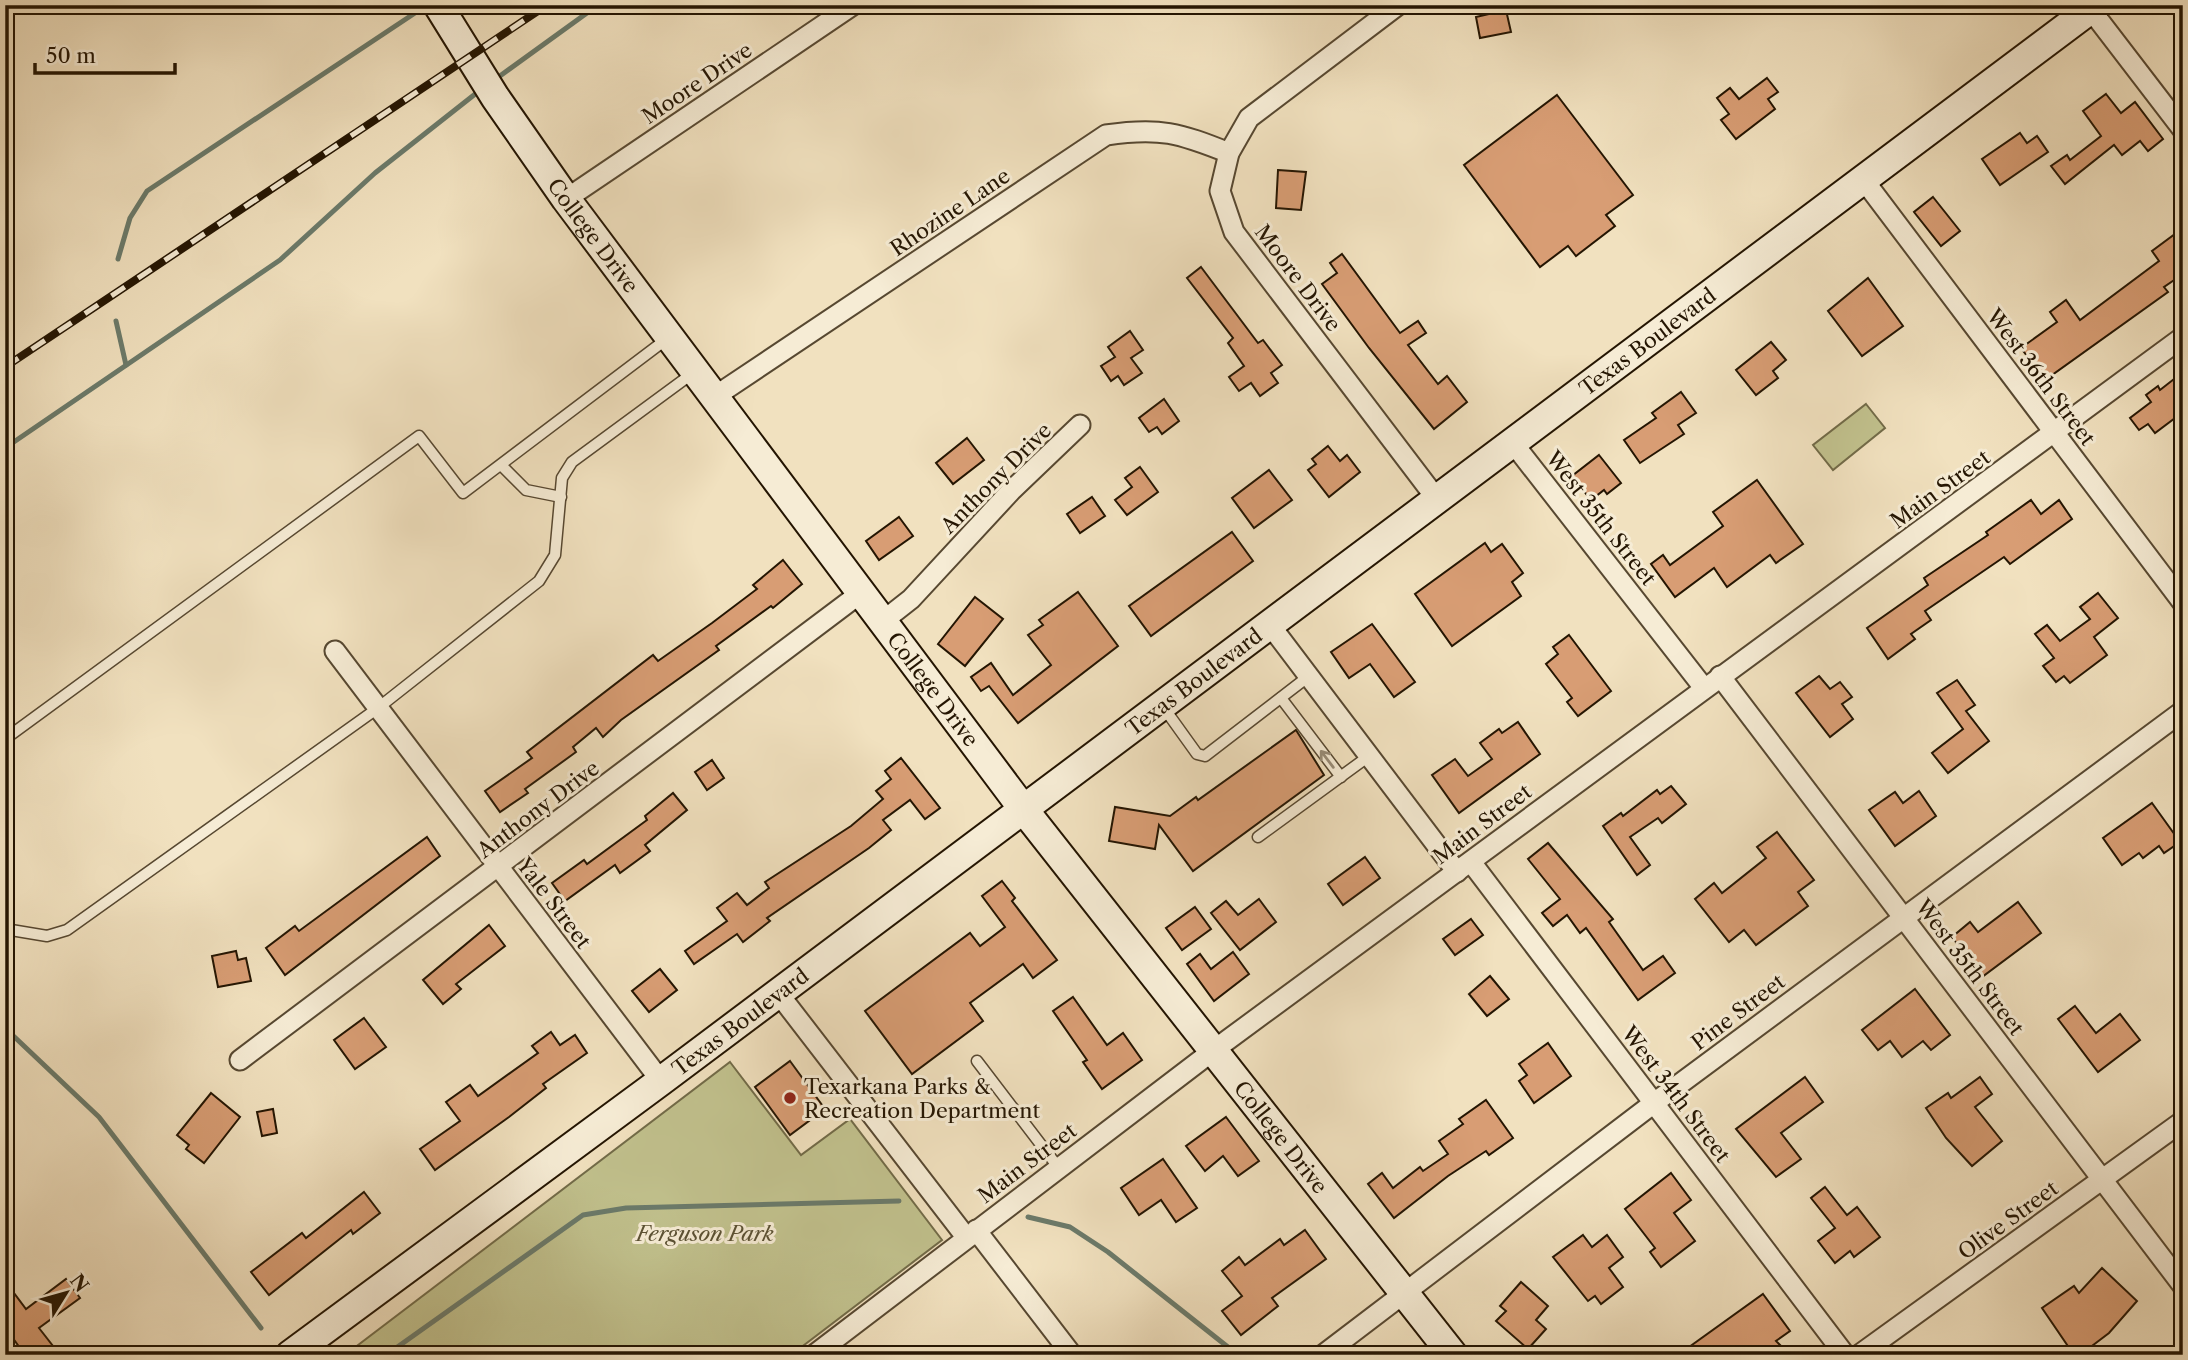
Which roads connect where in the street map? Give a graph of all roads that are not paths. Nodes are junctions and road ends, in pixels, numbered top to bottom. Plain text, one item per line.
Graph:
1 (853, 5) edge
2 (1398, 5) edge
3 (2093, 7) edge
4 (442, 12) edge
5 (2183, 130) edge
6 (1229, 153) junction
7 (1863, 179) junction
8 (566, 199) junction
9 (669, 337) junction
10 (2183, 337) edge
11 (695, 372) junction
12 (714, 397) junction
13 (1080, 425) dead end
14 (2055, 433) junction
15 (1513, 443) junction
16 (501, 465) junction
17 (561, 497) junction
18 (1436, 498) junction
19 (862, 592) junction
20 (2183, 603) edge
21 (883, 621) junction
22 (1270, 625) junction
23 (335, 651) dead end
24 (1308, 676) junction
25 (1720, 676) junction
26 (1704, 688) junction
27 (1281, 698) junction
28 (1162, 706) junction
29 (378, 708) junction
30 (2183, 711) edge
31 (5, 740) edge
32 (1369, 756) junction
33 (1341, 777) junction
34 (1024, 810) junction
35 (1258, 837) dead end
36 (499, 867) junction
37 (1464, 867) junction
38 (1903, 917) junction
39 (5, 929) edge
40 (778, 993) junction
41 (1214, 1050) junction
42 (240, 1060) dead end
43 (977, 1061) dead end
44 (661, 1081) junction
45 (1654, 1103) junction
46 (2183, 1121) edge
47 (1058, 1167) junction
48 (2102, 1180) junction
49 (971, 1233) junction
50 (2183, 1286) edge
51 (1405, 1294) junction
52 (290, 1355) edge
53 (814, 1355) edge
54 (1072, 1355) edge
55 (1324, 1355) edge
56 (1453, 1355) edge
57 (1845, 1355) edge
58 (1859, 1355) edge

1 - 8 street, Moore Drive
2 - 6 street, Moore Drive
3 - 5 street
3 - 7 main road, Texas Boulevard
4 - 8 main road, College Drive
6 - 12 street, Rhozine Lane
6 - 18 street, Moore Drive
7 - 14 street, West 36th Street
7 - 15 main road, Texas Boulevard
8 - 9 main road, College Drive
9 - 11 main road, College Drive
9 - 16 lane
10 - 14 street, Main Street
11 - 12 main road, College Drive
11 - 17 lane
12 - 19 main road, College Drive
13 - 21 street, Anthony Drive
14 - 20 street, West 36th Street
14 - 25 street, Main Street
15 - 18 main road, Texas Boulevard
15 - 26 street, West 35th Street
16 - 17 lane
16 - 31 lane
17 - 29 lane
18 - 22 main road, Texas Boulevard
19 - 21 main road, College Drive
19 - 36 street, Anthony Drive
21 - 34 main road, College Drive
22 - 24 street, West 34th Street
22 - 28 main road, Texas Boulevard
23 - 29 street, Yale Street
24 - 27 lane
24 - 32 street, West 34th Street
25 - 26 street, Main Street
25 - 38 street, West 35th Street
26 - 37 street, Main Street
27 - 28 lane
33 -> 27 lane
28 - 34 main road, Texas Boulevard
29 - 36 street, Yale Street
29 - 39 lane
30 - 38 street, Pine Street
32 - 33 lane
32 - 37 street, West 34th Street
33 - 35 lane
34 - 40 main road, Texas Boulevard
34 - 41 main road, College Drive
36 - 42 street, Anthony Drive
36 - 44 street, Yale Street
37 - 41 street, Main Street
37 - 45 street, West 34th Street
38 - 45 street, Pine Street
38 - 48 street, West 35th Street
40 - 44 main road, Texas Boulevard
40 - 49 street
41 - 47 street, Main Street
41 - 51 main road, College Drive
43 - 47 lane
44 - 52 main road, Texas Boulevard
45 - 51 street, Pine Street
45 - 57 street, West 34th Street
46 - 48 street, Olive Street
47 - 49 street, Main Street
48 - 50 street, West 35th Street
48 - 58 street, Olive Street
49 - 53 street, Main Street
49 - 54 street
51 - 55 street, Pine Street
51 - 56 main road, College Drive

